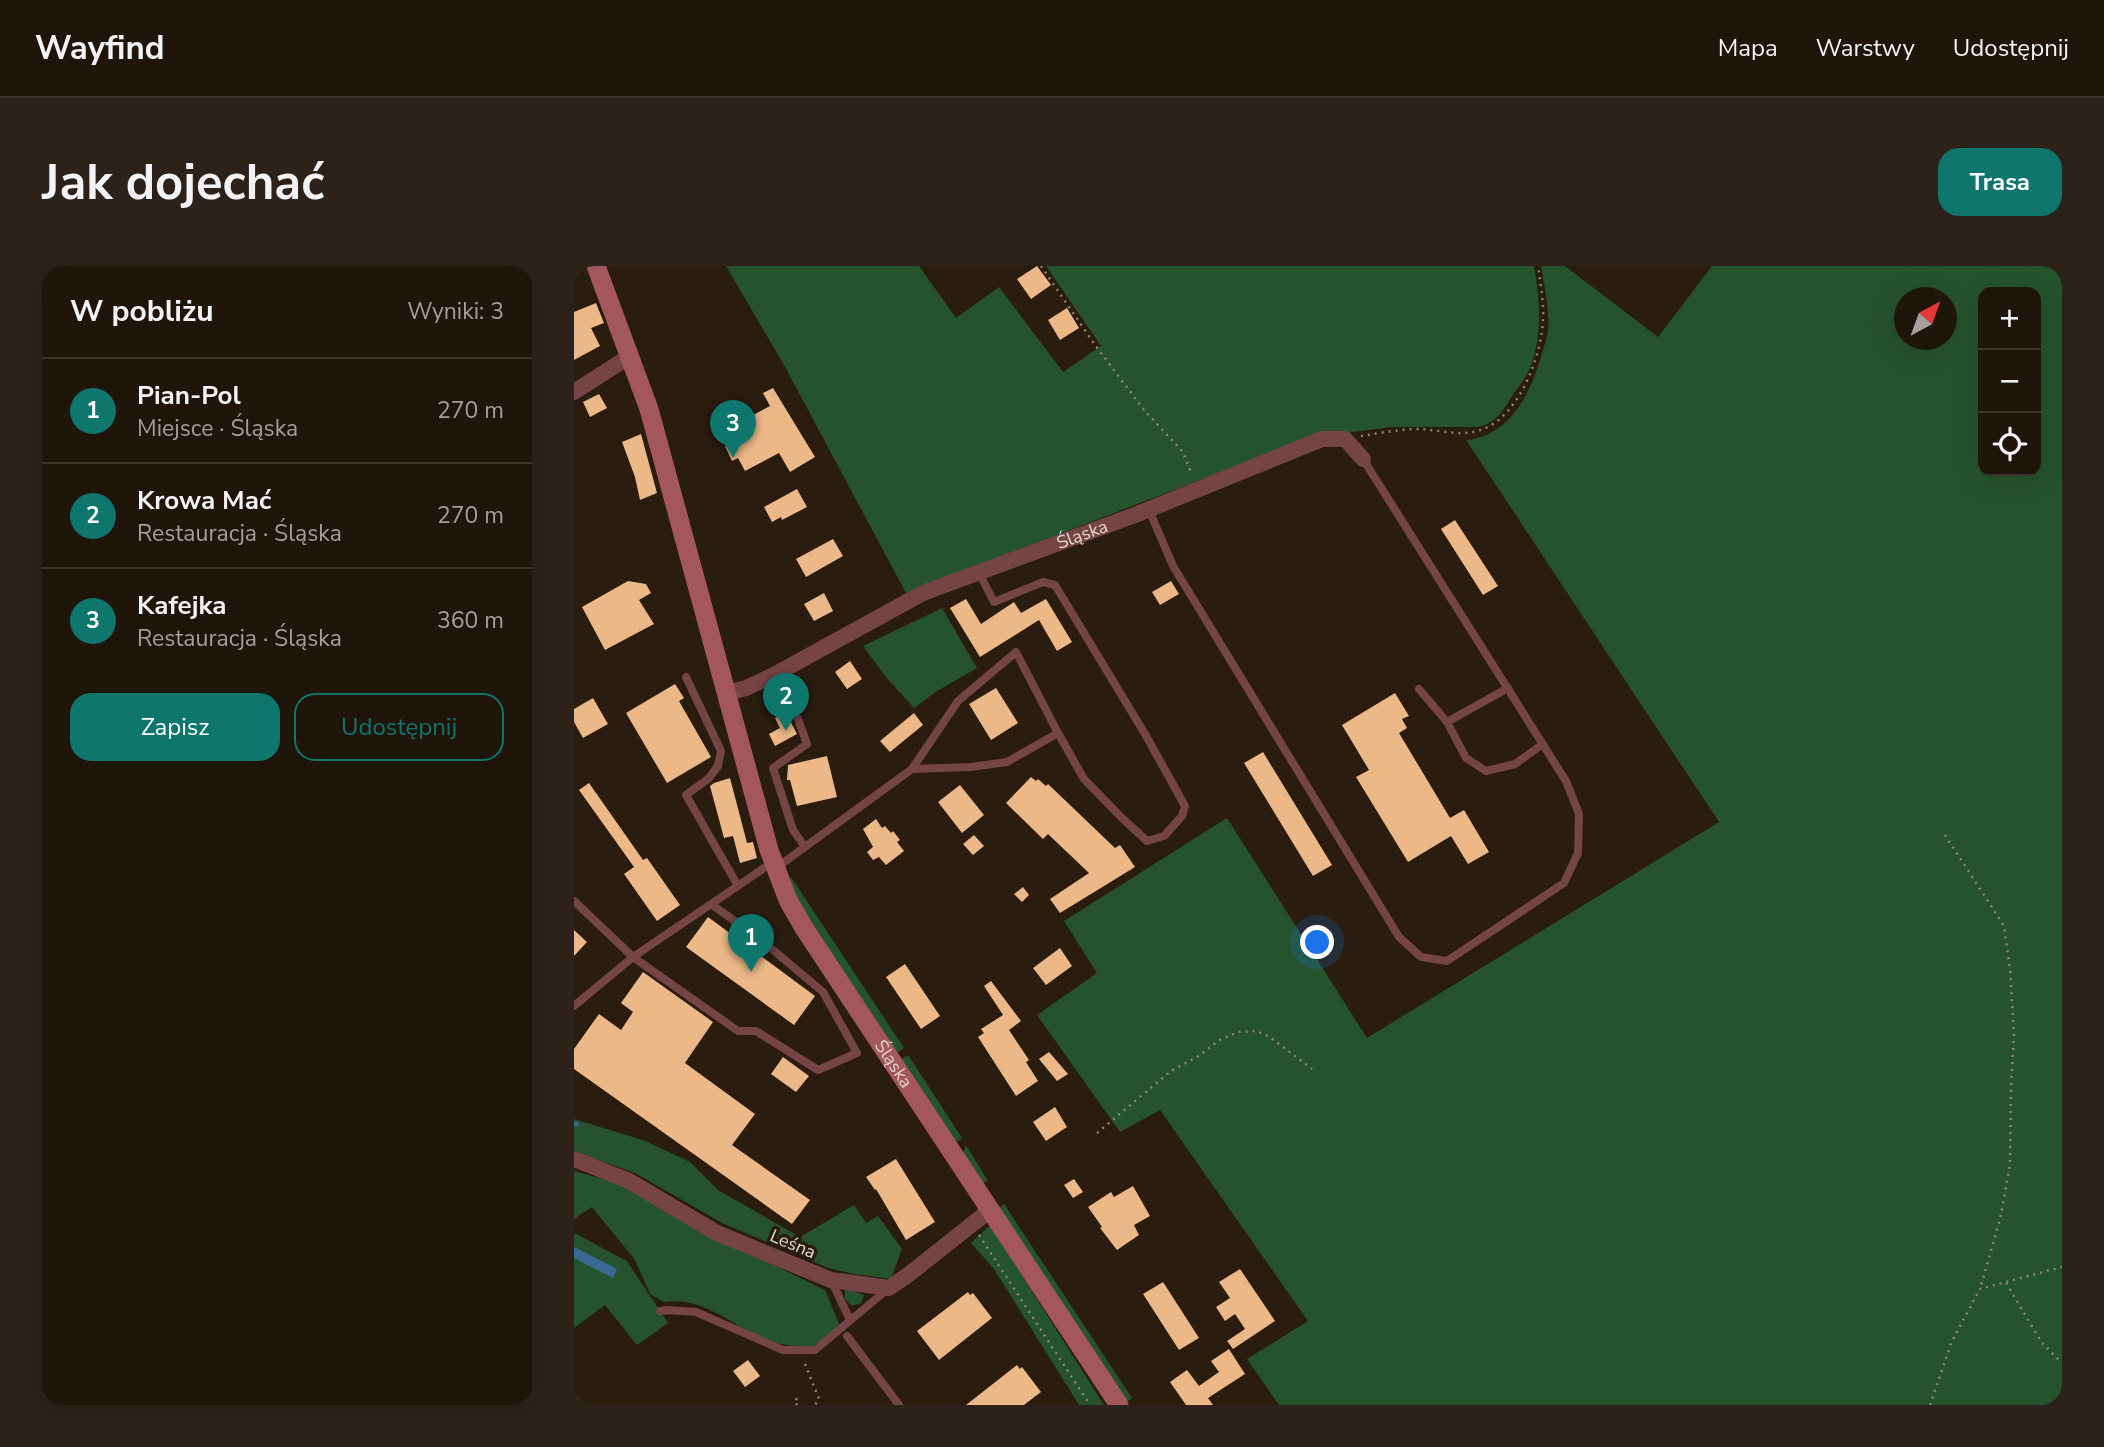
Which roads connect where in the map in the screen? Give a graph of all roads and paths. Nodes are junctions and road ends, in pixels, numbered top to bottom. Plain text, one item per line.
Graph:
1 (596, 266) edge
2 (1041, 266) edge
3 (1538, 266) edge
4 (630, 356) junction
5 (574, 391) edge
6 (1345, 439) junction
7 (1363, 458) joint
8 (1197, 489) junction
9 (1149, 510) junction
10 (979, 573) junction
11 (772, 676) junction
12 (686, 677) dead end
13 (1508, 688) junction
14 (1419, 689) dead end
15 (726, 693) junction
16 (1447, 722) junction
17 (1058, 733) junction
18 (1543, 744) junction
19 (912, 769) junction
20 (1945, 835) dead end
21 (805, 847) junction
22 (774, 865) junction
23 (738, 886) junction
24 (574, 901) edge
25 (711, 904) junction
26 (633, 957) junction
27 (574, 1006) edge
28 (1312, 1069) dead end
29 (1097, 1133) dead end
30 (574, 1159) edge
31 (990, 1210) junction
32 (972, 1225) junction
33 (2062, 1267) edge
34 (831, 1280) junction
35 (2006, 1282) junction
36 (889, 1288) junction
37 (1980, 1289) junction
38 (660, 1311) dead end
39 (850, 1320) junction
40 (847, 1336) dead end
41 (2062, 1363) edge
42 (805, 1364) dead end
43 (799, 1397) dead end
44 (797, 1405) edge
45 (815, 1405) edge
46 (899, 1405) edge
47 (1090, 1405) edge
48 (1119, 1405) edge
49 (1930, 1405) edge

1 - 4 main road, Śląska
2 - 8 path
3 - 6 path
4 - 5 street
4 - 15 main road, Śląska
6 - 7 street
6 - 8 street, Śląska
7 - 13 lane
8 - 9 street, Śląska
9 - 10 street, Śląska
9 - 18 lane
10 - 11 street, Śląska
10 - 17 lane
11 - 15 street, Śląska
11 - 21 lane
12 - 23 lane
13 - 16 lane
13 - 18 lane
14 - 16 lane
15 - 22 main road, Śląska
16 - 18 lane
17 - 19 lane
17 - 19 lane
19 - 21 lane
20 - 37 path
21 - 22 lane
22 - 23 lane
22 - 31 main road, Śląska
23 - 25 lane
24 - 26 lane
25 - 26 lane
25 - 26 lane
26 - 27 lane
28 - 29 path
30 - 34 street, Leśna
31 - 32 street
31 - 48 main road, Śląska
32 - 36 street
32 - 47 path
33 - 35 path
34 - 36 street, Leśna
34 - 39 lane
35 - 37 path
35 - 41 path
36 - 39 lane
37 - 49 path
38 - 39 lane
40 - 46 lane
42 - 45 path
43 - 44 path

